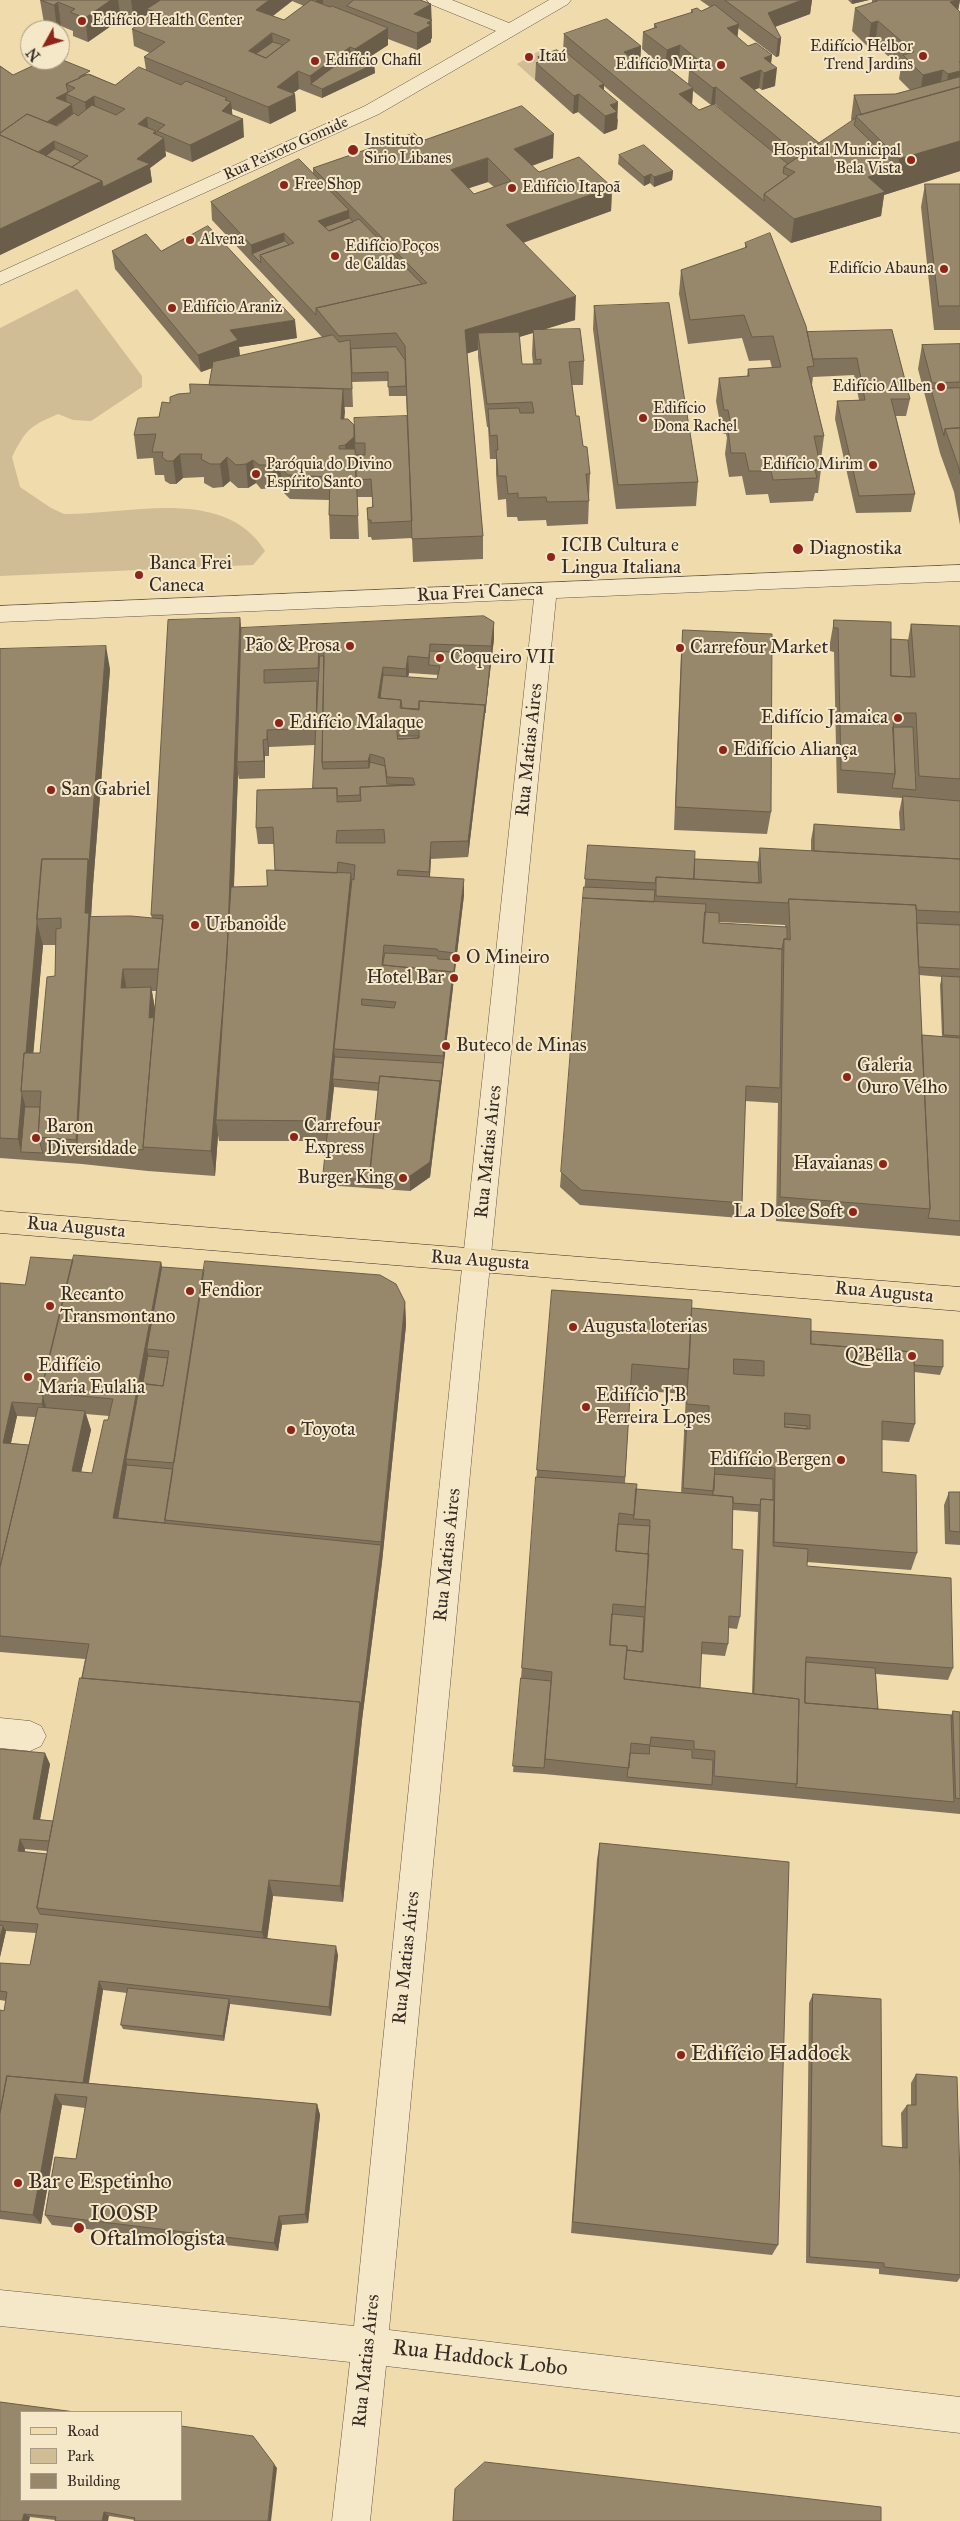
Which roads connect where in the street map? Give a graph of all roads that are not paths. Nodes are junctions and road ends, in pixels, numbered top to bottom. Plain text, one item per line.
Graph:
1 (436, 0) edge
2 (562, 0) edge
3 (510, 30) junction
4 (0, 279) edge
5 (960, 573) edge
6 (546, 590) junction
7 (0, 614) edge
8 (0, 1222) edge
9 (478, 1261) junction
10 (960, 1299) edge
11 (0, 1733) edge
12 (30, 1736) dead end
13 (0, 2308) edge
14 (370, 2346) junction
15 (960, 2415) edge
16 (351, 2521) edge

1 - 3 street
2 - 3 street, Rua Peixoto Gomide
3 - 4 street, Rua Peixoto Gomide
5 - 6 street, Rua Frei Caneca
6 - 7 street, Rua Frei Caneca
6 - 9 street, Rua Matias Aires
8 - 9 main road, Rua Augusta
9 - 10 main road, Rua Augusta
9 - 14 street, Rua Matias Aires
11 - 12 street
13 - 14 street, Rua Haddock Lobo
14 - 15 street, Rua Haddock Lobo
14 - 16 street, Rua Matias Aires

